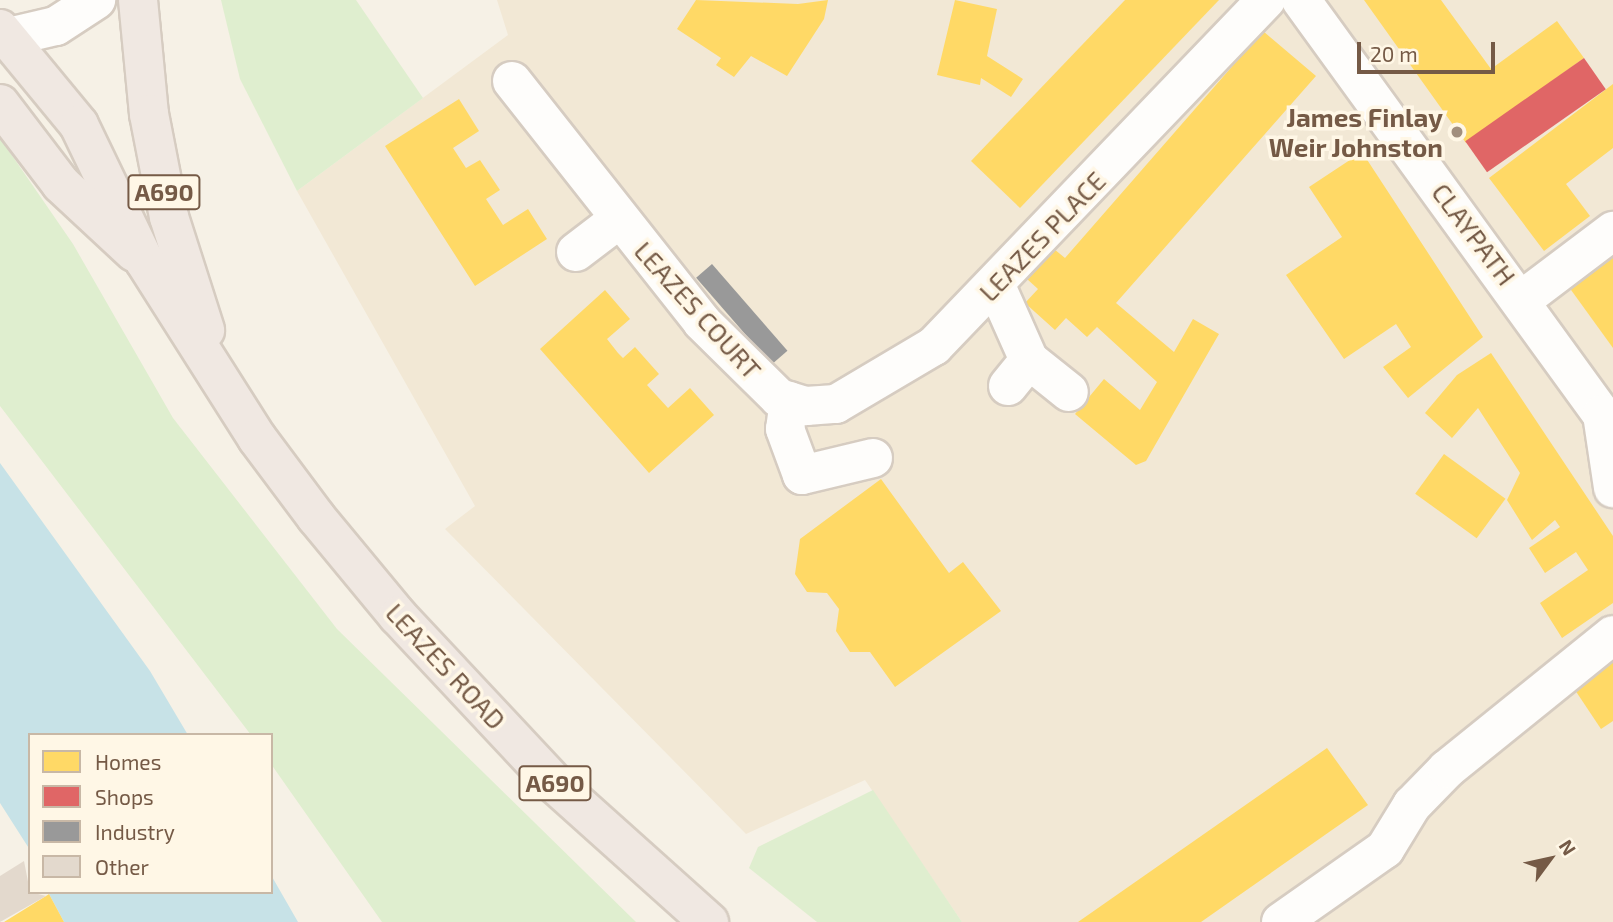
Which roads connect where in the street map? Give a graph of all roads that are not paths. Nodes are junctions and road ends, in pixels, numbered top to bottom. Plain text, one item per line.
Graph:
1 (96, 0) edge
2 (138, 0) edge
3 (1266, 0) edge
4 (1301, 0) edge
5 (3, 35) edge
6 (512, 81) dead end
7 (0, 104) edge
8 (618, 220) junction
9 (1613, 231) edge
10 (576, 252) dead end
11 (144, 260) junction
12 (996, 286) junction
13 (1522, 299) junction
14 (220, 378) junction
15 (1069, 392) dead end
16 (784, 399) junction
17 (1607, 422) edge
18 (873, 458) dead end
19 (1613, 488) edge
20 (1613, 635) edge
21 (709, 922) edge
22 (1281, 922) edge

1 - 5 street
2 - 14 highway, LEAZES ROAD / A690
3 - 12 street, LEAZES PLACE
4 - 13 street, CLAYPATH
5 - 11 highway, LEAZES ROAD / A690
6 - 8 street, LEAZES COURT
7 - 11 highway, A690
8 - 10 street, LEAZES COURT
8 - 16 street, LEAZES COURT
9 - 13 street
11 - 14 highway, LEAZES ROAD / A690
12 - 15 street
12 - 16 street, LEAZES PLACE
13 - 17 street, CLAYPATH
14 - 21 highway, LEAZES ROAD / A690
16 - 18 street
17 - 19 street
20 - 22 street

